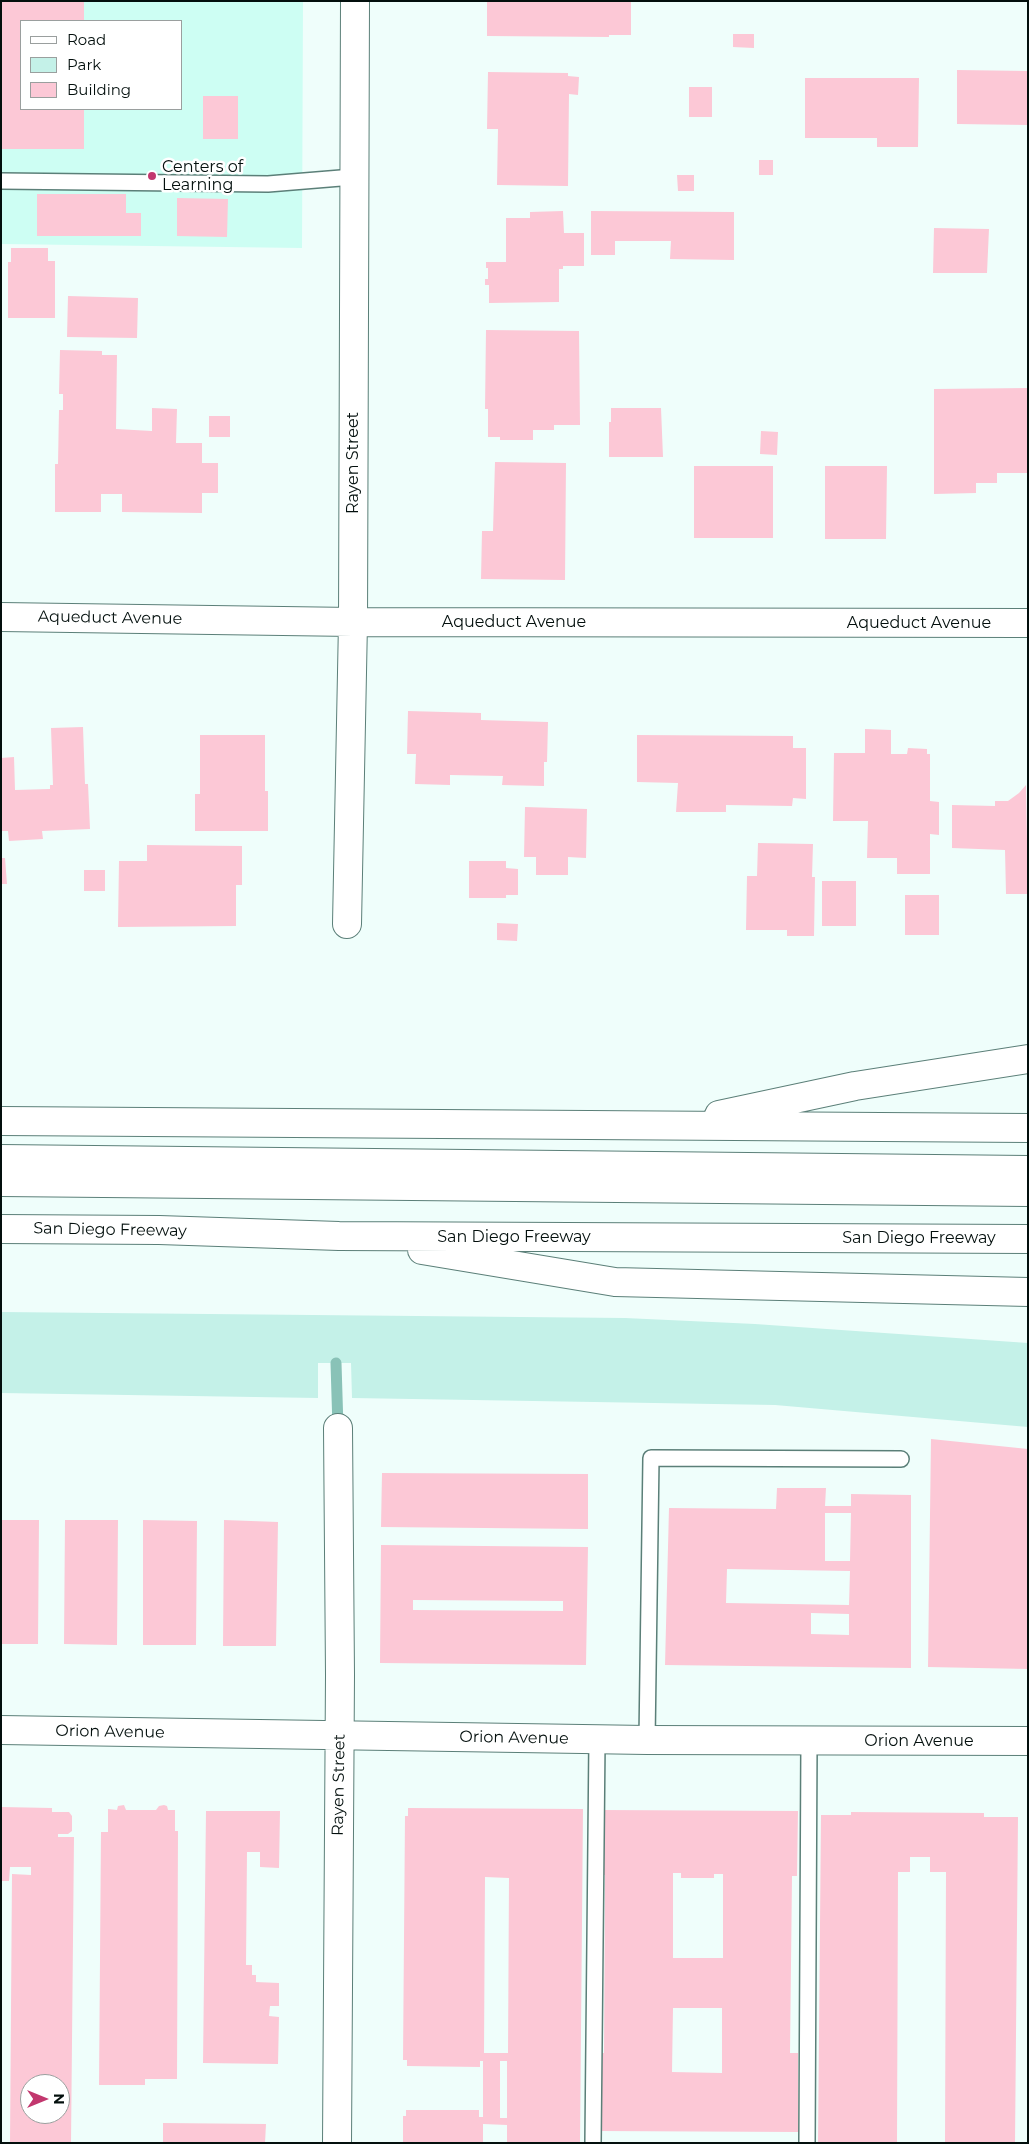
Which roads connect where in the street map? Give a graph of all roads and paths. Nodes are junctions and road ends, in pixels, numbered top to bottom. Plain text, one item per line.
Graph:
1 (355, 1) edge
2 (353, 177) junction
3 (1, 181) edge
4 (1, 617) edge
5 (353, 622) junction
6 (1028, 623) edge
7 (347, 924) dead end
8 (1028, 1059) edge
9 (1, 1121) edge
10 (670, 1126) junction
11 (1028, 1128) edge
12 (1, 1159) edge
13 (1028, 1170) edge
14 (1, 1182) edge
15 (1028, 1192) edge
16 (1, 1229) edge
17 (339, 1236) junction
18 (1028, 1238) edge
19 (1028, 1292) edge
20 (338, 1428) dead end
21 (901, 1458) dead end
22 (1, 1730) edge
23 (339, 1734) junction
24 (597, 1740) junction
25 (647, 1740) junction
26 (809, 1740) junction
27 (1028, 1740) edge
28 (336, 2143) edge
29 (593, 2143) edge
30 (807, 2143) edge

1 - 2 main road, Rayen Street
2 - 3 lane
2 - 5 main road, Rayen Street
4 - 5 main road, Aqueduct Avenue
5 - 6 main road, Aqueduct Avenue
5 - 7 main road, Rayen Street
8 - 10 main road
9 - 10 main road
10 - 11 main road
12 - 13 main road
14 - 15 main road
16 - 17 main road, San Diego Freeway
17 - 18 main road, San Diego Freeway
17 - 19 main road
20 - 23 main road, Rayen Street
21 - 25 lane
22 - 23 main road, Orion Avenue
23 - 24 main road, Orion Avenue
23 - 28 main road, Rayen Street
24 - 25 main road, Orion Avenue
24 - 29 lane
25 - 26 main road, Orion Avenue
26 - 27 main road, Orion Avenue
26 - 30 lane

